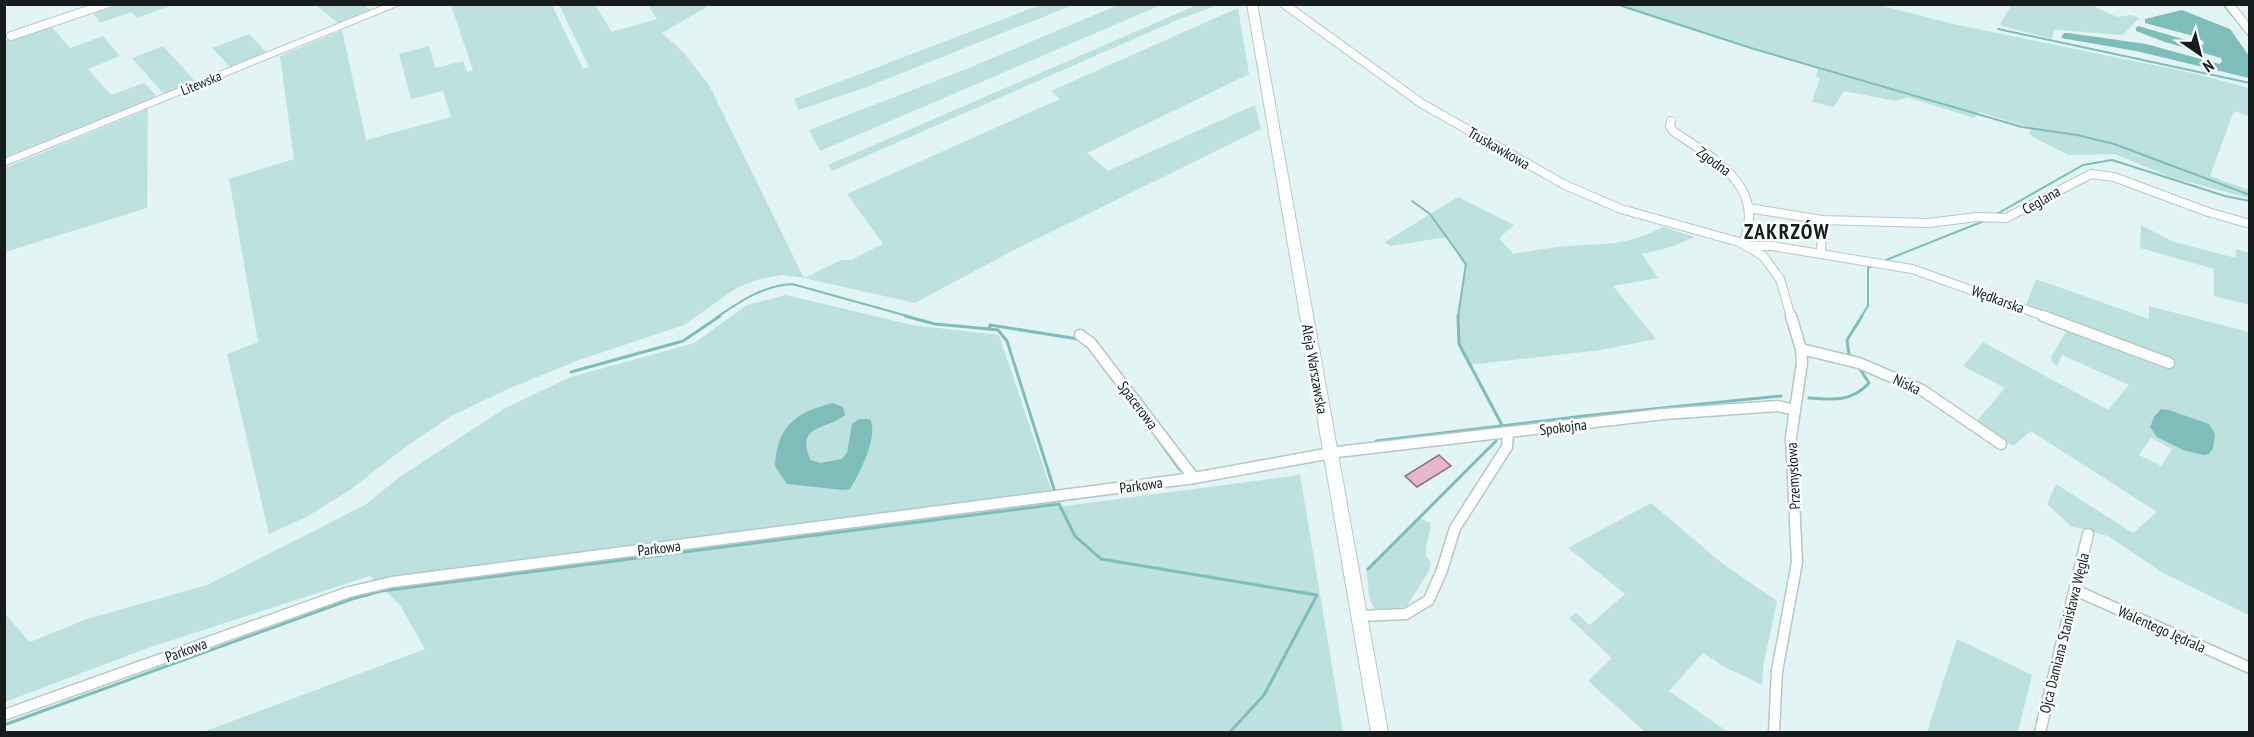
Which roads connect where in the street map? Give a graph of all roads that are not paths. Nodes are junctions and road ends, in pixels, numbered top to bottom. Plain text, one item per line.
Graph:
1 (106, 4) edge
2 (397, 4) edge
3 (1252, 4) edge
4 (1284, 4) edge
5 (2229, 4) edge
6 (2250, 31) edge
7 (11, 36) dead end
8 (1671, 121) dead end
9 (4, 163) edge
10 (1749, 208) junction
11 (1822, 220) junction
12 (2250, 224) edge
13 (1744, 244) junction
14 (1821, 254) junction
15 (1080, 335) dead end
16 (1801, 349) junction
17 (2169, 363) dead end
18 (1795, 410) junction
19 (1508, 433) junction
20 (2001, 444) dead end
21 (1331, 454) junction
22 (1194, 478) junction
23 (2088, 534) dead end
24 (2076, 590) junction
25 (1360, 616) junction
26 (2250, 668) edge
27 (4, 715) edge
28 (1380, 732) edge
29 (1774, 732) edge
30 (2040, 732) edge

1 - 7 street
2 - 9 street, Litewska
3 - 21 street, Aleja Warszawska
4 - 13 street, Truskawkowa
5 - 6 street
8 - 10 street, Zgodna
10 - 11 street, Ceglana
10 - 13 street
11 - 12 street, Ceglana
11 - 14 street
13 - 14 street, Wędkarska
13 - 16 street, Przemysłowa
14 - 17 street, Wędkarska
15 - 22 street, Spacerowa
16 - 18 street, Przemysłowa
16 - 20 street, Niska
18 - 19 street, Spokojna
18 - 29 street, Przemysłowa
19 - 21 street, Spokojna
19 - 25 street
21 - 22 street, Parkowa
21 - 25 street, Aleja Warszawska
22 - 27 street, Parkowa
23 - 24 street, Ojca Damiana Stanisława Węgla
24 - 26 street, Walentego Jędrala
24 - 30 street, Ojca Damiana Stanisława Węgla
25 - 28 street, Aleja Warszawska

